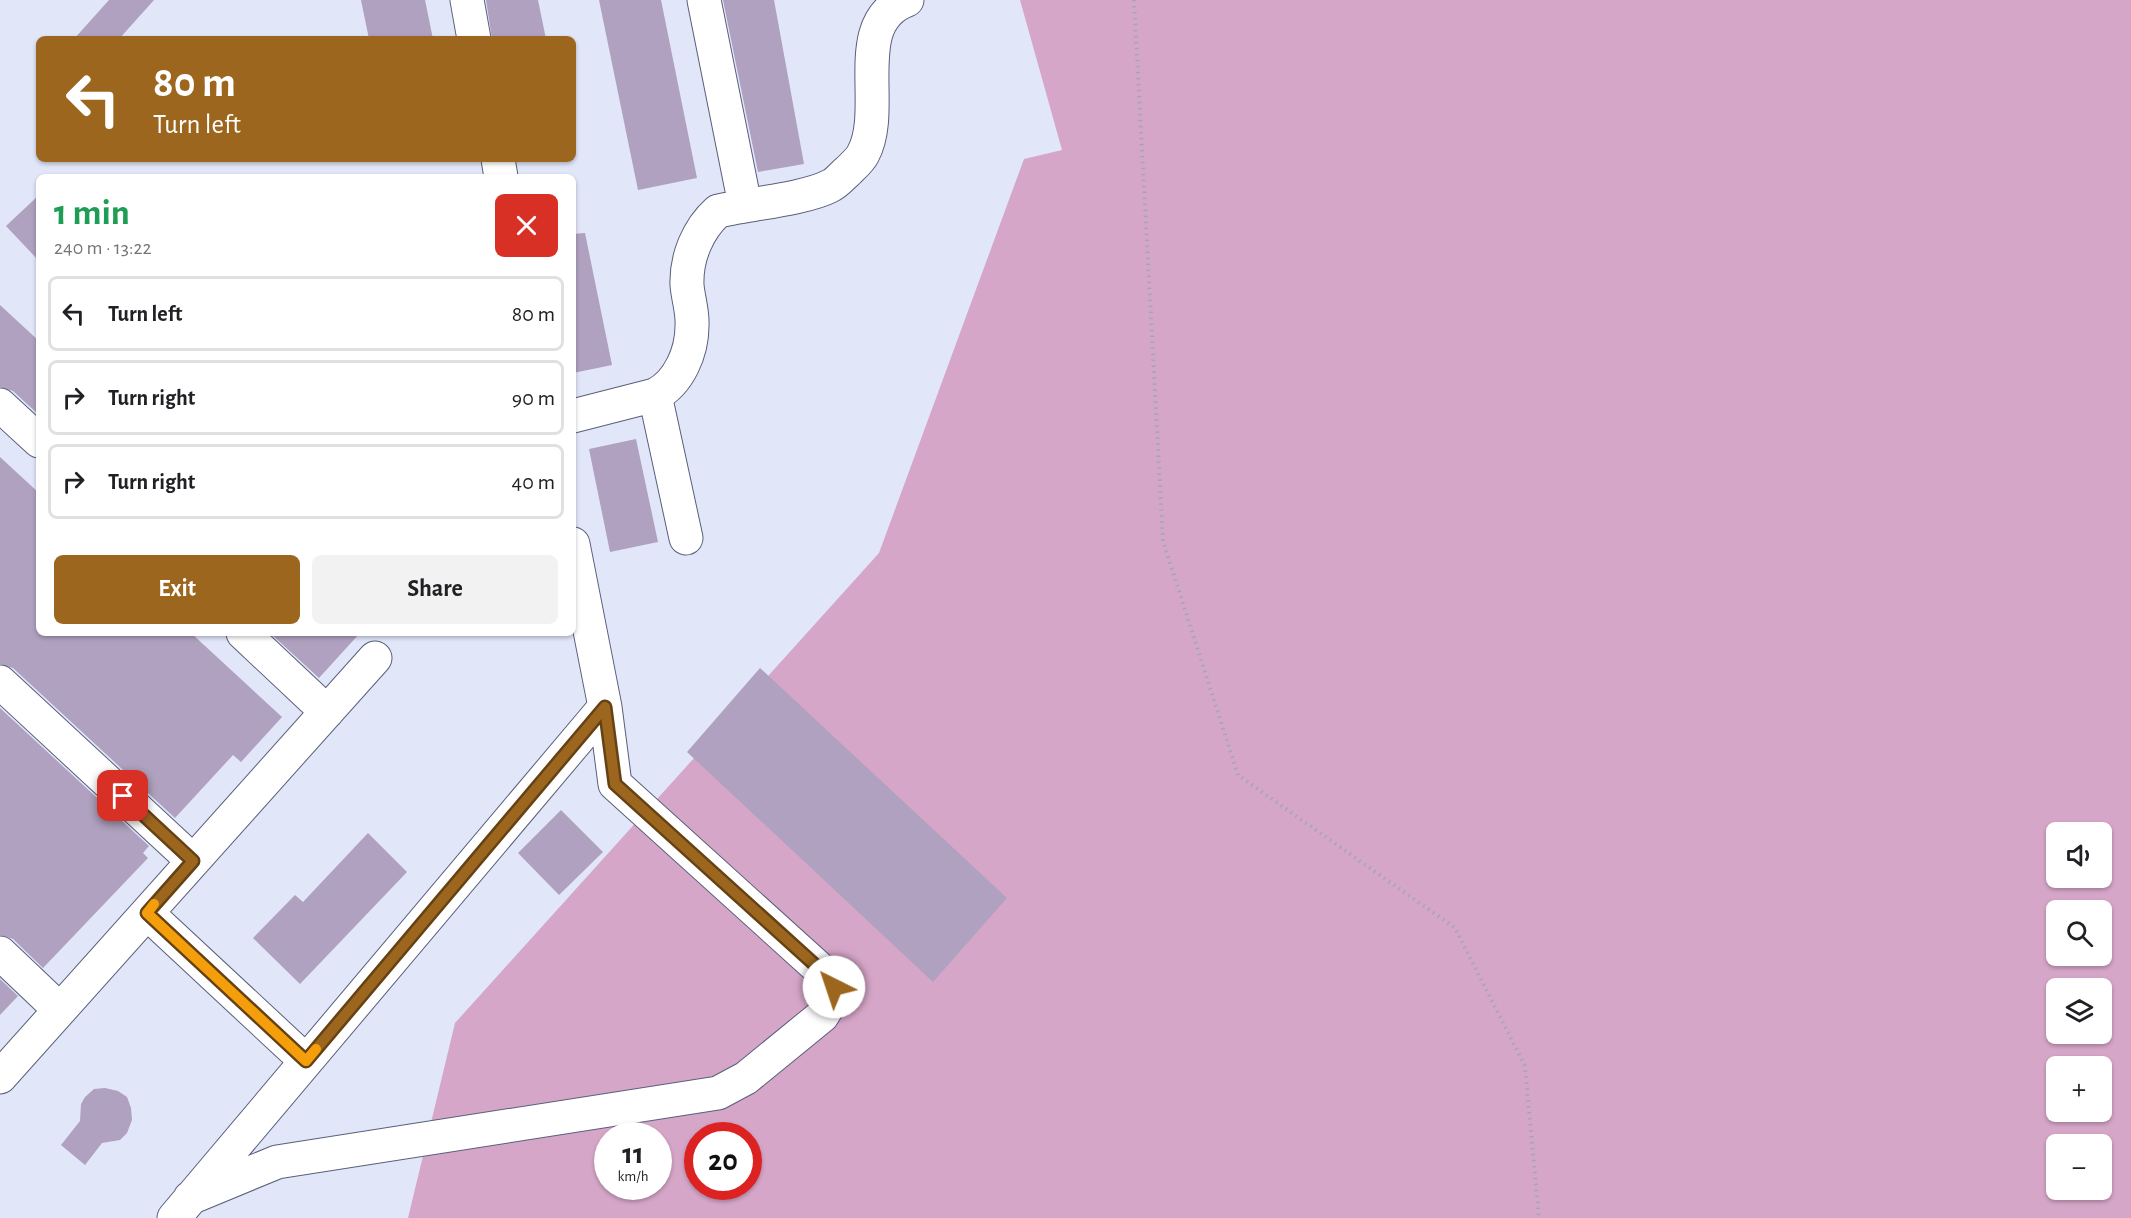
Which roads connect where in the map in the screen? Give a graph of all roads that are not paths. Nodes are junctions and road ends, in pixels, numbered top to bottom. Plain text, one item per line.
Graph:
1 (467, 0) edge
2 (704, 0) edge
3 (907, 0) edge
4 (473, 36) edge
5 (745, 205) junction
6 (655, 395) junction
7 (0, 405) edge
8 (576, 415) edge
9 (36, 438) edge
10 (686, 538) dead end
11 (576, 559) edge
12 (246, 636) edge
13 (375, 658) dead end
14 (0, 682) edge
15 (605, 707) junction
16 (327, 712) junction
17 (193, 861) junction
18 (147, 913) junction
19 (0, 953) edge
20 (60, 1010) junction
21 (306, 1061) junction
22 (0, 1077) edge
23 (182, 1208) edge

1 - 4 lane
2 - 5 lane
3 - 5 lane
5 - 6 lane
6 - 8 lane
6 - 10 lane
7 - 9 lane
11 - 15 lane
12 - 16 lane
13 - 16 lane
14 - 17 lane
15 - 21 lane
15 - 23 lane
16 - 17 lane
17 - 18 lane
18 - 20 lane
18 - 21 lane
19 - 20 lane
20 - 22 lane
21 - 23 lane

